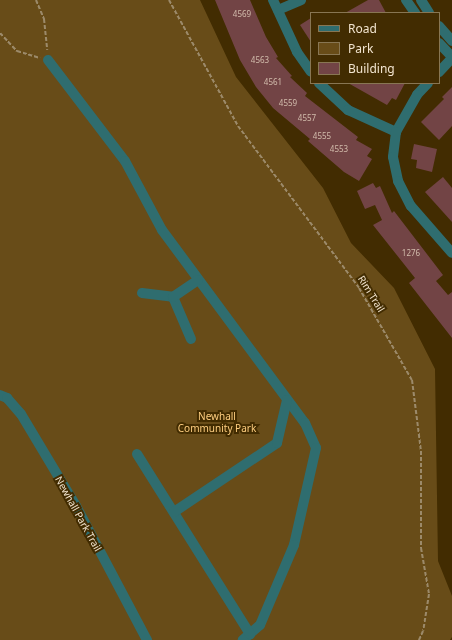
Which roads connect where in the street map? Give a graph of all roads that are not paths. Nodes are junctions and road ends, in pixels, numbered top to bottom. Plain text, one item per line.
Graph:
1 (273, 0) edge
2 (301, 0) edge
3 (406, 0) edge
4 (421, 0) edge
5 (278, 10) junction
6 (414, 12) edge
7 (428, 12) edge
8 (440, 27) edge
9 (452, 41) edge
10 (440, 44) edge
11 (452, 58) edge
12 (48, 60) road end
13 (310, 70) edge
14 (440, 71) edge
15 (320, 84) edge
16 (427, 84) edge
17 (396, 132) junction
18 (452, 253) edge
19 (198, 280) junction
20 (142, 293) dead end
21 (173, 297) junction
22 (192, 339) dead end
23 (0, 395) edge
24 (287, 400) junction
25 (137, 454) dead end
26 (174, 512) junction
27 (247, 637) edge
28 (147, 640) edge

1 - 5 street
2 - 5 street
3 - 6 street
4 - 7 street
5 - 13 street
8 - 9 street
10 - 11 street
11 - 14 street
12 - 19 street
15 - 17 street
16 - 17 street
17 - 18 street
19 - 21 street
19 - 24 street
20 - 21 street
21 - 22 street
23 - 28 street, Newhall Park Trail
24 - 26 street
24 - 27 street
25 - 26 street
26 - 27 street

